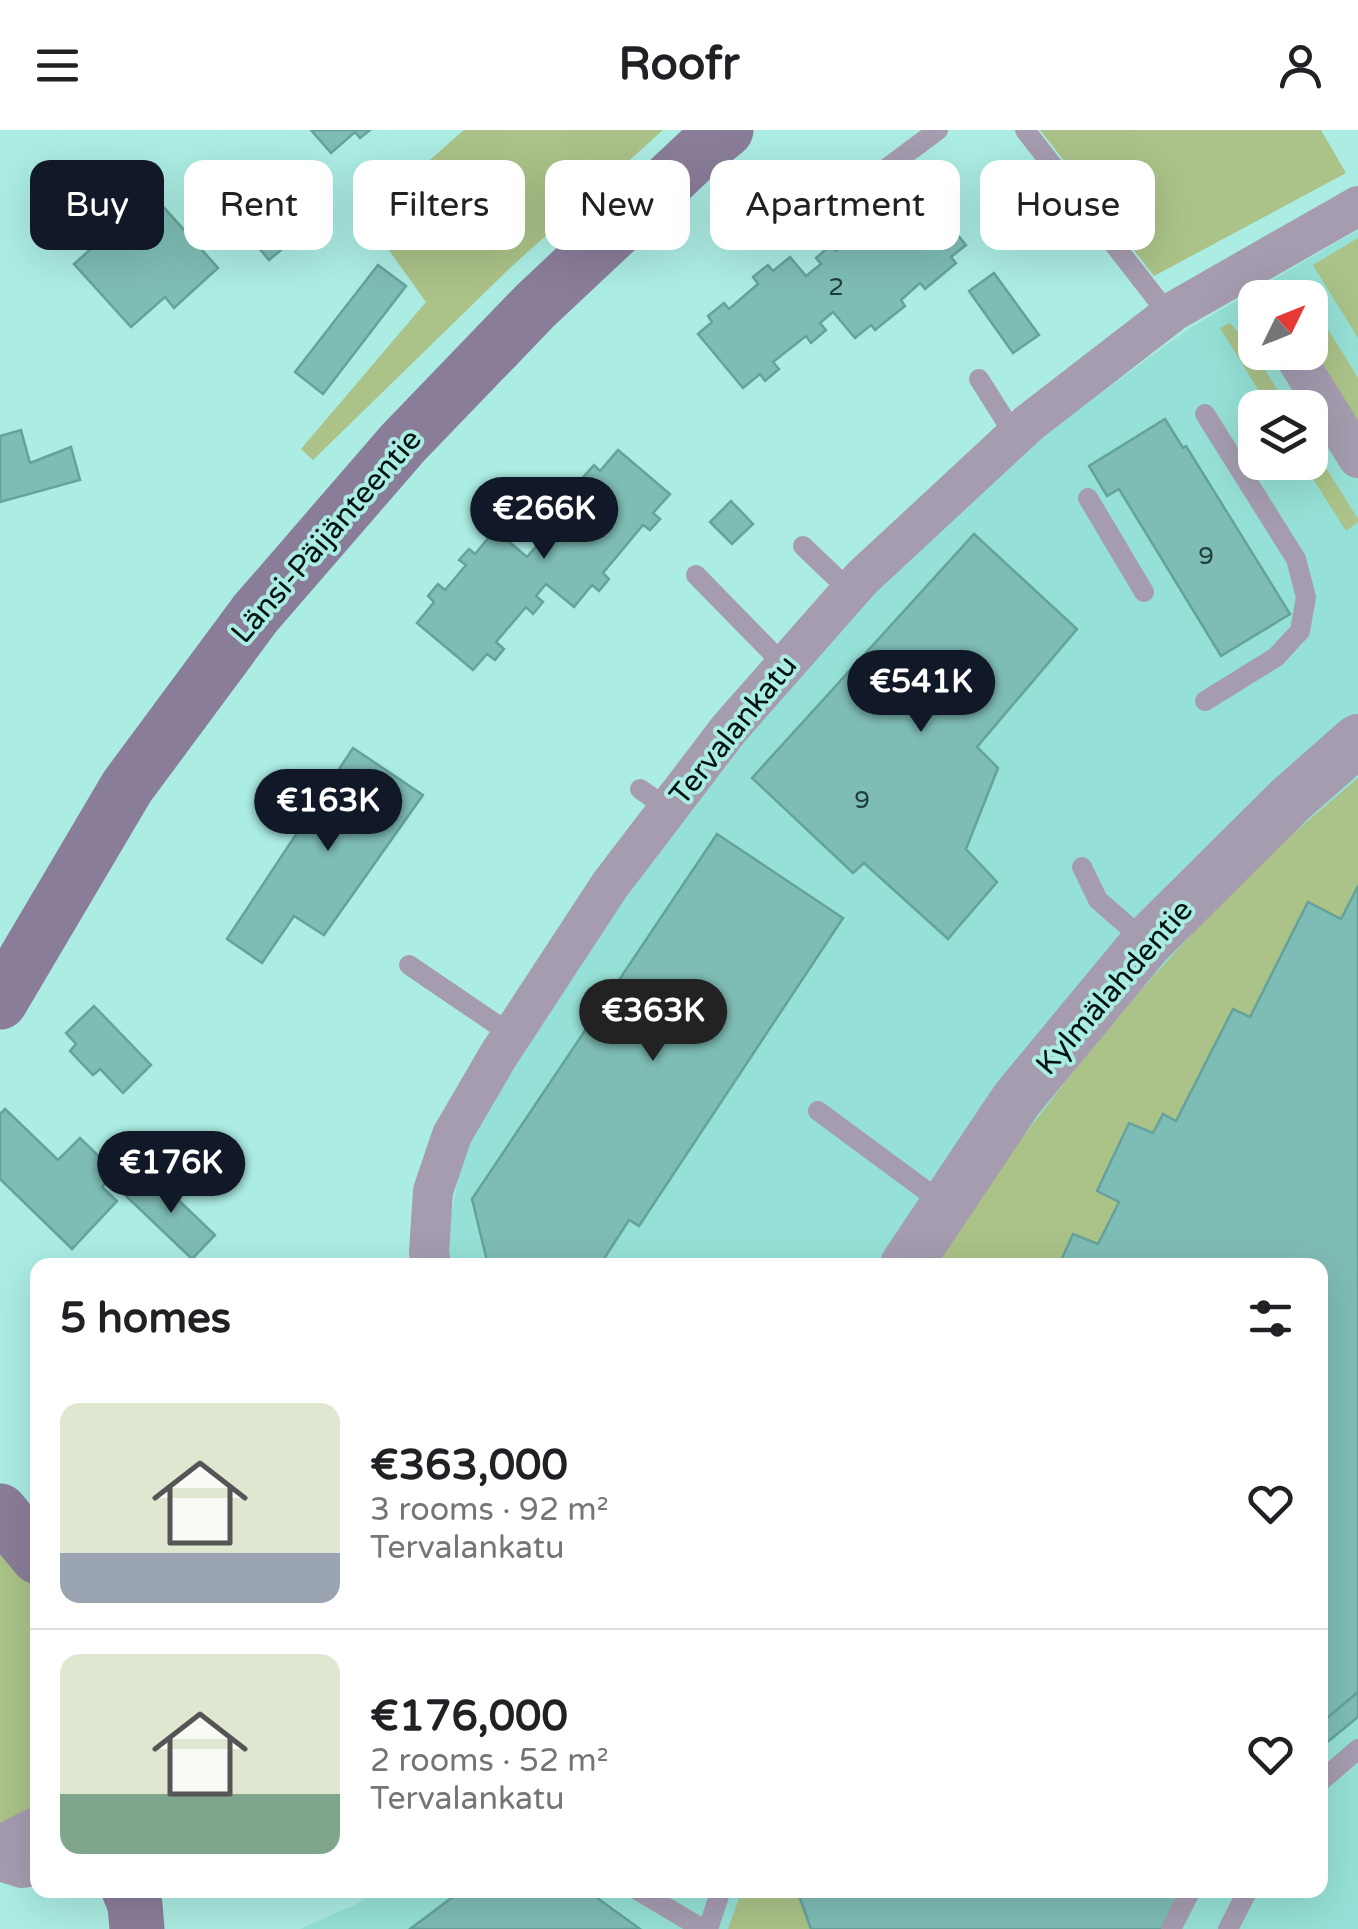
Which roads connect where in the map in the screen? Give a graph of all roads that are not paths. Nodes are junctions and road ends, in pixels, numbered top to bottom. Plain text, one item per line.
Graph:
1 (726, 130) edge
2 (938, 130) edge
3 (1025, 130) edge
4 (898, 160) edge
5 (1358, 206) edge
6 (1256, 280) edge
7 (1238, 289) edge
8 (1169, 315) junction
9 (1303, 370) edge
10 (979, 379) dead end
11 (1205, 414) dead end
12 (1015, 436) junction
13 (1358, 458) edge
14 (1088, 498) dead end
15 (804, 546) dead end
16 (696, 575) dead end
17 (850, 591) junction
18 (1144, 592) dead end
19 (785, 666) junction
20 (1205, 701) dead end
21 (1358, 740) edge
22 (1082, 867) dead end
23 (1146, 942) junction
24 (410, 966) dead end
25 (0, 1002) edge
26 (512, 1035) junction
27 (818, 1111) dead end
28 (946, 1205) junction
29 (430, 1258) edge
30 (911, 1258) edge
31 (0, 1511) edge
32 (30, 1547) edge
33 (1358, 1748) edge
34 (1328, 1775) edge
35 (30, 1830) edge
36 (0, 1857) edge
37 (30, 1867) edge
38 (132, 1898) edge
39 (167, 1898) edge
40 (651, 1898) edge
41 (719, 1898) edge
42 (1186, 1898) edge
43 (1244, 1898) edge
44 (136, 1929) edge
45 (165, 1929) edge
46 (705, 1929) edge
47 (1171, 1929) edge
48 (1228, 1929) edge

1 - 25 main road, Länsi-Päijänteentie
2 - 4 lane
3 - 8 lane
5 - 6 street, Tervalankatu
7 - 8 street, Tervalankatu
8 - 12 street, Tervalankatu
9 - 13 street
10 - 12 lane
11 - 20 lane
12 - 17 street, Tervalankatu
14 - 18 lane
15 - 17 lane
16 - 19 lane
17 - 19 street, Tervalankatu
19 - 26 street, Tervalankatu
21 - 23 street, Kylmälahdentie
22 - 23 lane
23 - 28 street, Kylmälahdentie
24 - 26 lane
26 - 29 street, Tervalankatu
27 - 28 lane
28 - 30 street, Kylmälahdentie
31 - 32 main road
33 - 34 lane
35 - 36 street
36 - 37 street
38 - 44 main road
39 - 45 main road
40 - 46 lane
41 - 46 lane
42 - 47 lane
43 - 48 lane

